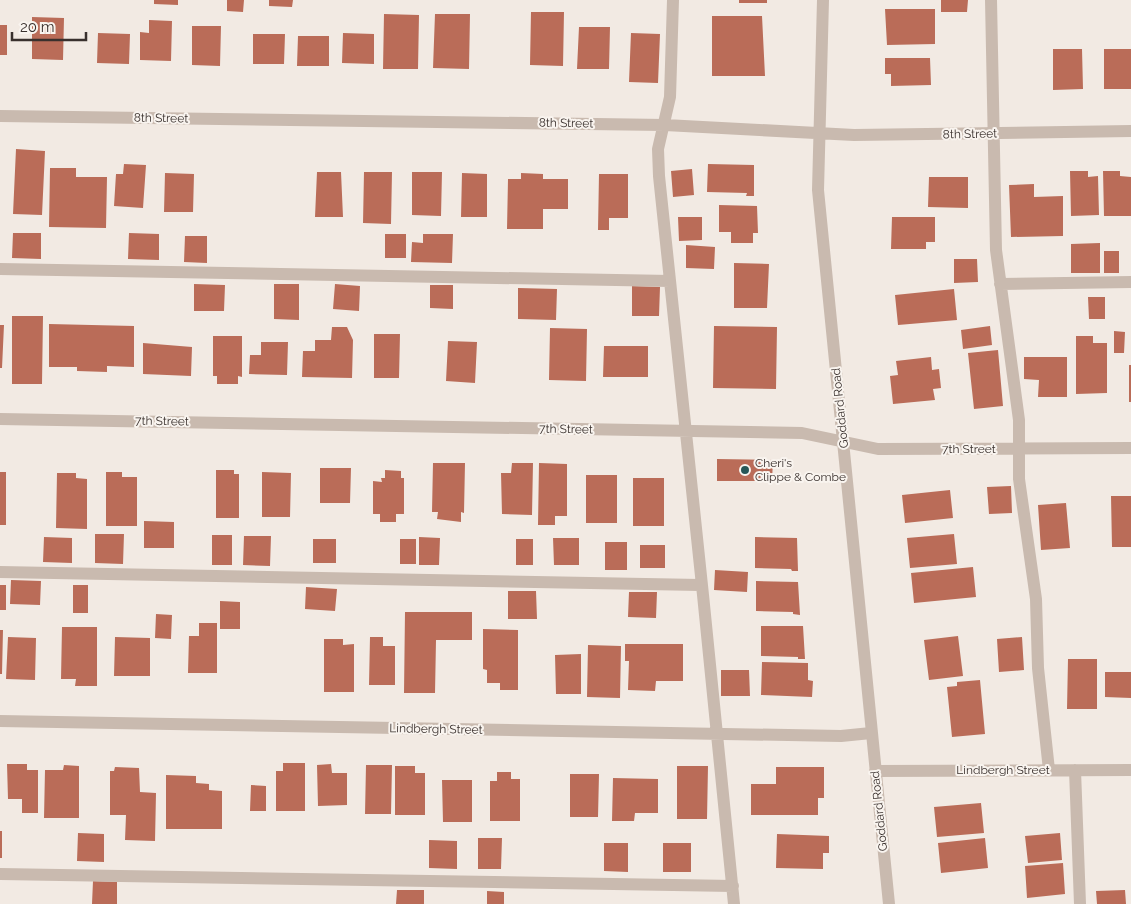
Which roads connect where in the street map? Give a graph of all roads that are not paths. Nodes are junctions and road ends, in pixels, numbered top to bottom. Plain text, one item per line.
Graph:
1 (672, 0) edge
2 (823, 0) edge
3 (991, 0) edge
4 (0, 116) edge
5 (665, 125) junction
6 (1131, 131) edge
7 (821, 133) junction
8 (994, 133) junction
9 (0, 269) edge
10 (670, 280) junction
11 (1131, 282) edge
12 (1000, 284) junction
13 (0, 419) edge
14 (687, 431) junction
15 (843, 440) junction
16 (1131, 448) edge
17 (1019, 449) junction
18 (0, 572) edge
19 (700, 584) junction
20 (0, 721) edge
21 (871, 733) junction
22 (718, 734) junction
23 (1049, 770) junction
24 (1075, 770) junction
25 (1131, 770) edge
26 (875, 771) junction
27 (0, 874) edge
28 (732, 886) junction
29 (734, 904) edge
30 (889, 904) edge
31 (1080, 904) edge

1 - 5 street
2 - 7 street, Goddard Road
3 - 8 street
4 - 5 street, 8th Street
5 - 7 street, 8th Street
5 - 10 street
6 - 8 street, 8th Street
7 - 8 street, 8th Street
7 - 15 street, Goddard Road
8 - 12 street
9 - 10 street
10 - 14 street
11 - 12 street
12 - 17 street
13 - 14 street, 7th Street
14 - 15 street, 7th Street
14 - 19 street
15 - 17 street, 7th Street
15 - 21 street, Goddard Road
16 - 17 street, 7th Street
17 - 23 street
18 - 19 street
19 - 22 street
20 - 22 street, Lindbergh Street
21 - 22 street, Lindbergh Street
21 - 26 street, Goddard Road
22 - 28 street
23 - 24 street, Lindbergh Street
23 - 26 street, Lindbergh Street
24 - 25 street, Lindbergh Street
24 - 31 street
26 - 30 street, Goddard Road
27 - 28 street
28 - 29 street

